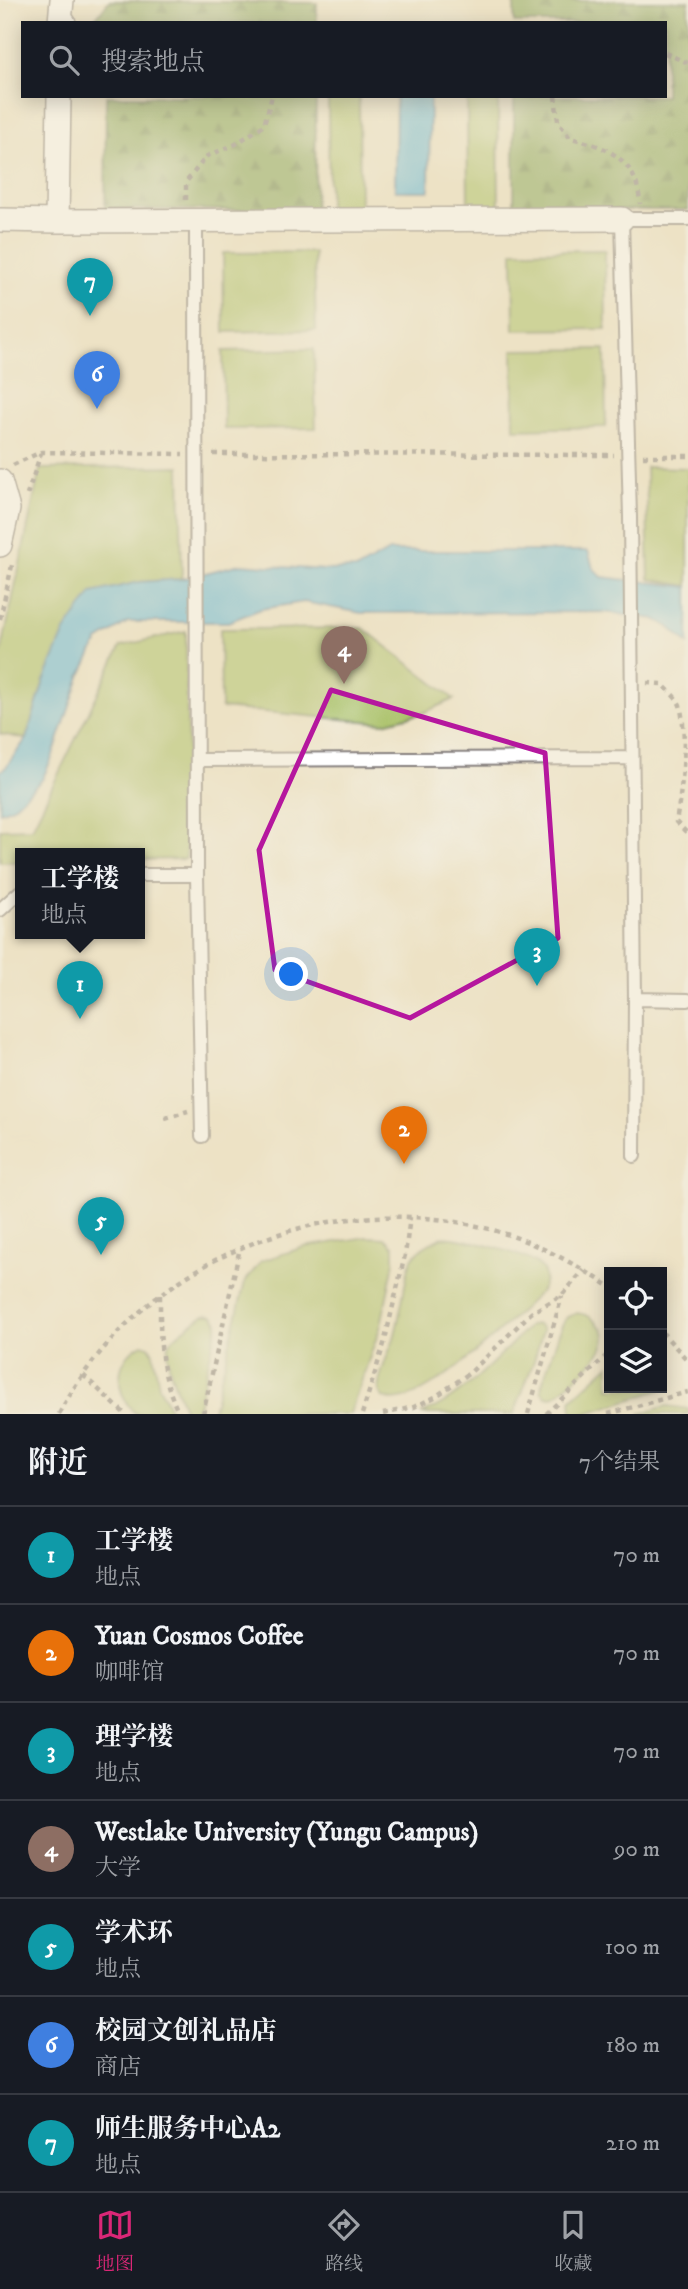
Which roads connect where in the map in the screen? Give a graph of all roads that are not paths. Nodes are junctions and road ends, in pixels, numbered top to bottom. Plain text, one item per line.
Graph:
1 (62, 0) edge
2 (62, 21) edge
3 (59, 98) edge
4 (631, 219) junction
5 (688, 219) edge
6 (0, 220) edge
7 (57, 220) junction
8 (191, 221) junction
9 (5, 474) edge
10 (0, 545) edge
11 (632, 758) junction
12 (197, 760) junction
13 (145, 875) edge
14 (197, 875) junction
15 (15, 896) edge
16 (0, 910) edge
17 (635, 999) junction
18 (688, 1000) edge
19 (202, 1136) dead end
20 (634, 1156) dead end

1 - 2 street
3 - 7 street
4 - 5 lane
4 - 8 street
4 - 11 lane
6 - 7 street
7 - 8 street
8 - 12 lane
9 - 10 street
11 - 12 lane
11 - 17 lane
12 - 14 lane
13 - 14 lane
14 - 19 lane
15 - 16 lane
17 - 18 lane
17 - 20 lane

